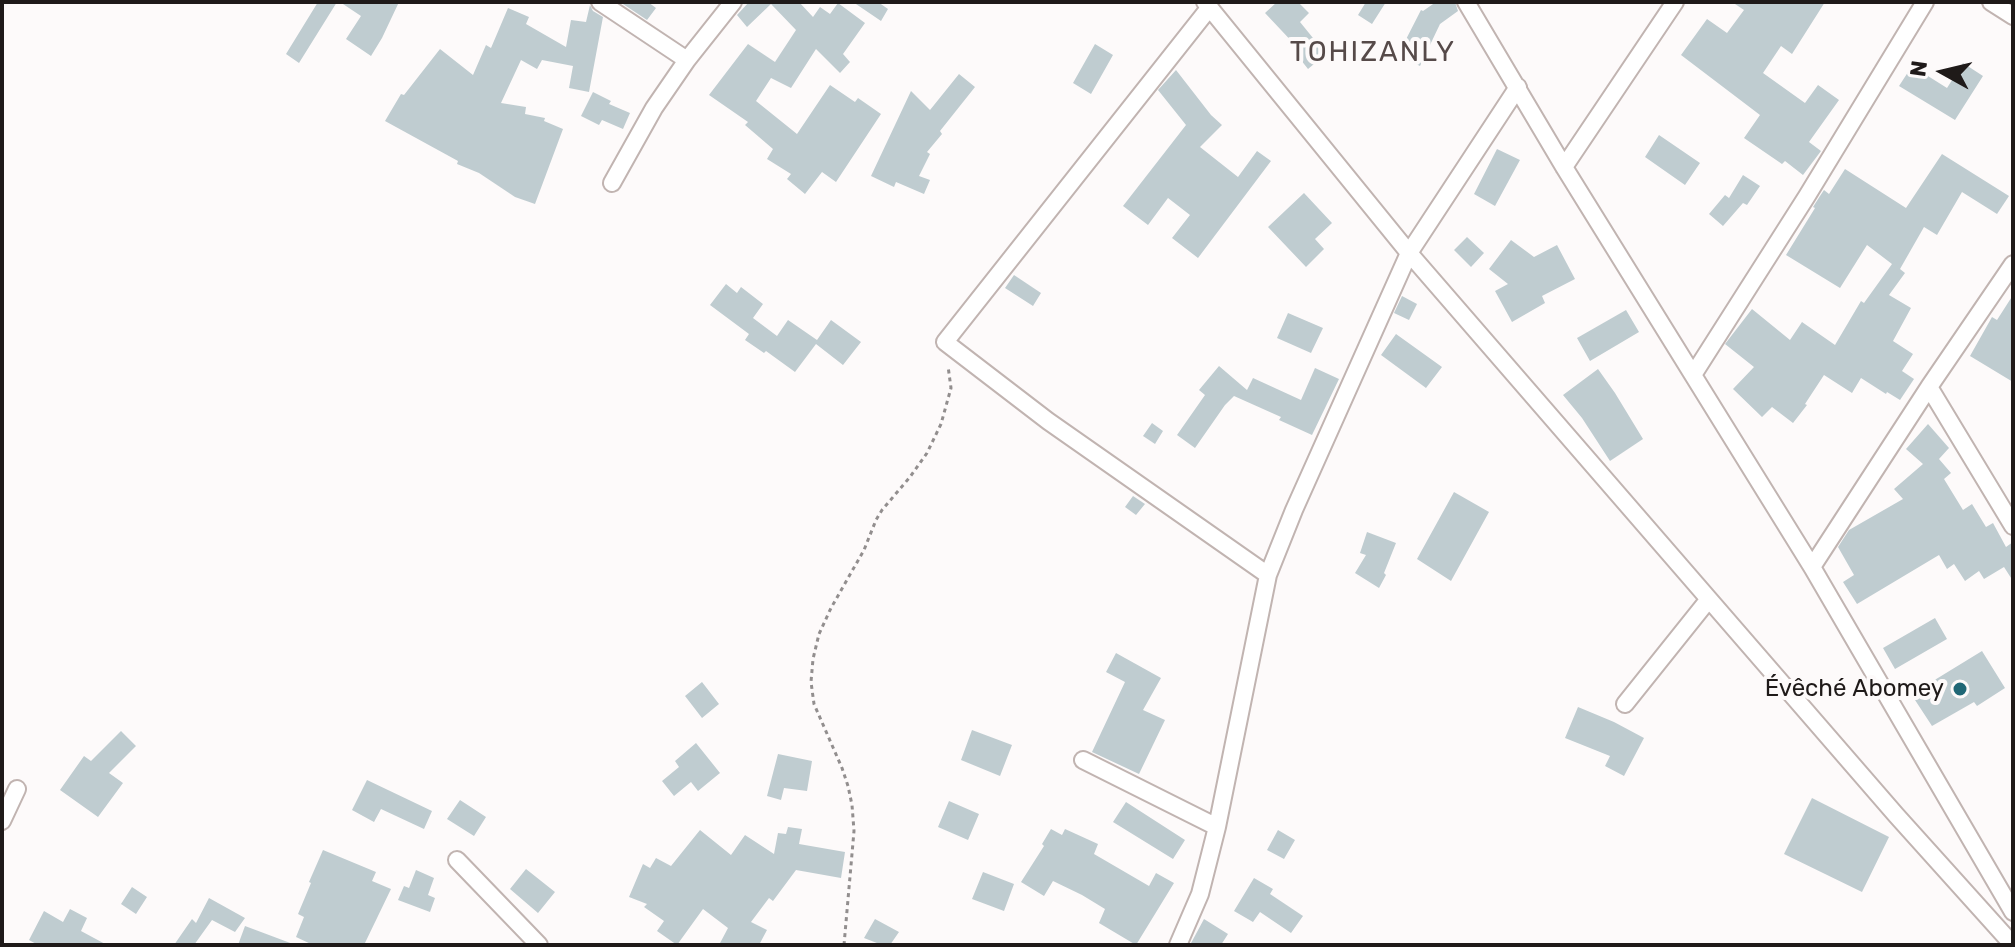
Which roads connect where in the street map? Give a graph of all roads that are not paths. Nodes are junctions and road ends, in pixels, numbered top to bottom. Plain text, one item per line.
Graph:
1 (600, 2) edge
2 (733, 2) edge
3 (1466, 2) edge
4 (1675, 2) edge
5 (1925, 2) edge
6 (1991, 2) edge
7 (1207, 5) edge
8 (2013, 16) edge
9 (687, 60) junction
10 (1518, 87) junction
11 (1564, 167) junction
12 (612, 183) dead end
13 (1409, 253) junction
14 (2013, 264) edge
15 (1693, 375) junction
16 (1929, 387) junction
17 (2013, 526) edge
18 (1812, 567) junction
19 (1268, 575) junction
20 (1709, 599) junction
21 (1625, 704) dead end
22 (1083, 760) dead end
23 (17, 789) dead end
24 (2, 821) edge
25 (1217, 827) junction
26 (457, 860) dead end
27 (2013, 912) edge
28 (539, 945) edge
29 (1178, 945) edge
30 (2013, 945) edge

1 - 9 street
2 - 9 street
3 - 10 street
4 - 11 street
5 - 15 street
6 - 8 street
7 - 13 street
7 - 19 street
9 - 12 street
10 - 11 street
10 - 13 street
11 - 15 street
13 - 19 street
13 - 20 street
14 - 16 street
15 - 18 street
16 - 17 street
16 - 18 street
18 - 27 street
19 - 25 street
20 - 21 street
20 - 30 street
22 - 25 street
23 - 24 street
25 - 29 street
26 - 28 street

